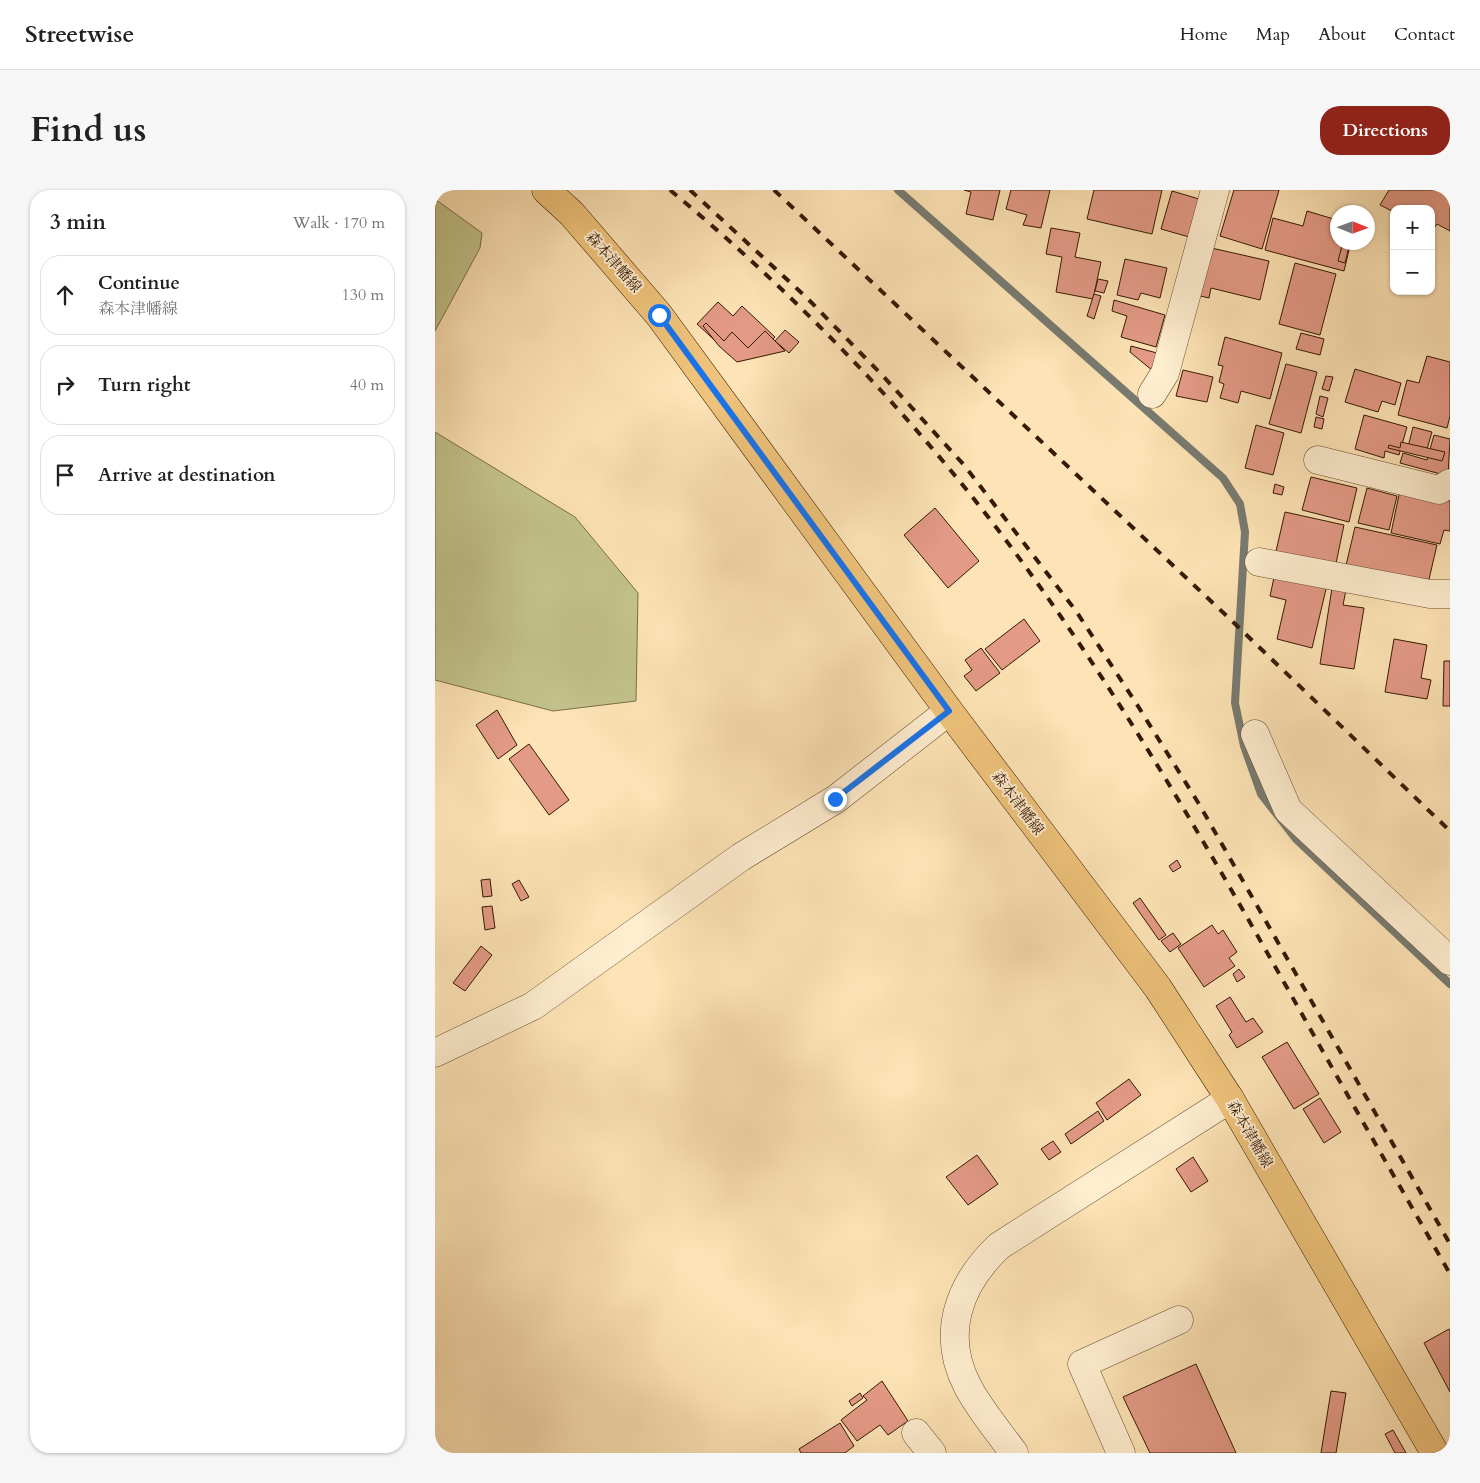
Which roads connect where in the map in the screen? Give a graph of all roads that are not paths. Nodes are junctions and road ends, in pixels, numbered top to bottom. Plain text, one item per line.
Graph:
1 (546, 190) edge
2 (1215, 190) edge
3 (1152, 394) dead end
4 (1318, 460) dead end
5 (1450, 484) edge
6 (1259, 562) dead end
7 (1450, 594) edge
8 (949, 711) junction
9 (1255, 734) dead end
10 (1450, 960) edge
11 (435, 1053) edge
12 (1230, 1099) junction
13 (1179, 1320) dead end
14 (1014, 1453) edge
15 (1121, 1453) edge
16 (1435, 1453) edge

1 - 8 main road, 森本津幡線
2 - 3 street
4 - 5 street
6 - 7 street
8 - 11 street
8 - 12 main road, 森本津幡線
9 - 10 street
12 - 14 street
12 - 16 main road, 森本津幡線
13 - 15 street

